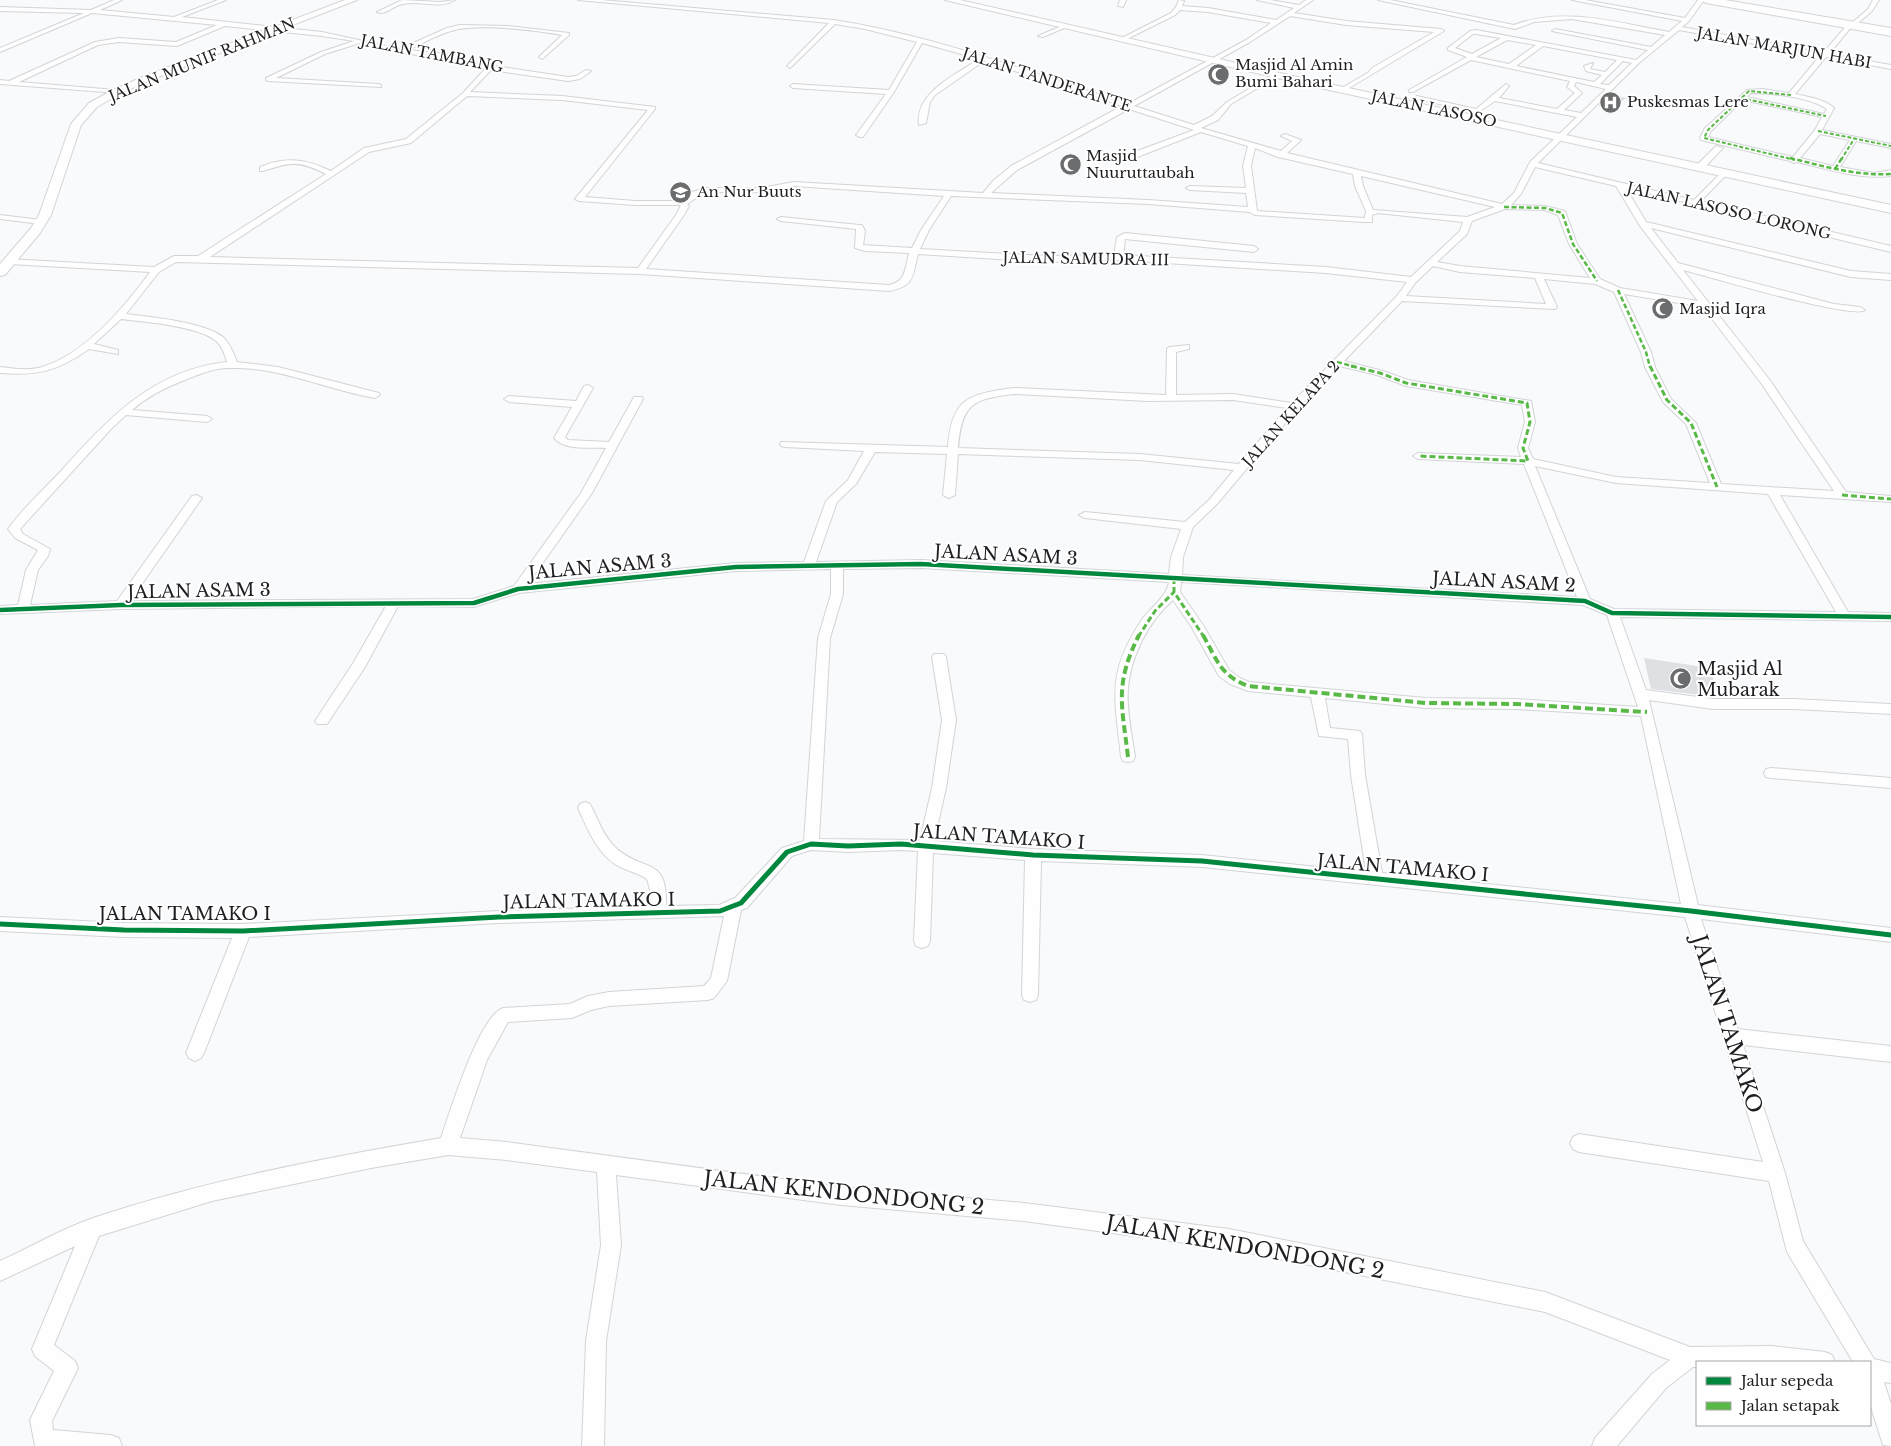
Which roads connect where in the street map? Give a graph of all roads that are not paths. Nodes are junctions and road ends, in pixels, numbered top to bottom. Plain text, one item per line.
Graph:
1 (119, 0) edge
2 (223, 0) edge
3 (353, 0) edge
4 (452, 0) edge
5 (580, 0) edge
6 (949, 0) edge
7 (1181, 0) edge
8 (1260, 0) edge
9 (1310, 0) edge
10 (1381, 0) edge
11 (1575, 0) edge
12 (1701, 0) edge
13 (1706, 0) edge
14 (1725, 0) edge
15 (1876, 0) edge
16 (1747, 6) junction
17 (1300, 7) junction
18 (1179, 8) junction
19 (0, 9) edge
20 (92, 11) junction
21 (380, 12) dead end
22 (1290, 14) junction
23 (175, 18) junction
24 (1687, 20) junction
25 (834, 22) junction
26 (1277, 22) junction
27 (226, 23) junction
28 (1852, 24) junction
29 (1066, 26) junction
30 (1677, 28) junction
31 (274, 30) junction
32 (1555, 31) dead end
33 (1891, 31) edge
34 (1670, 34) junction
35 (1041, 36) dead end
36 (1506, 38) junction
37 (1124, 39) junction
38 (921, 40) junction
39 (362, 41) junction
40 (1542, 44) junction
41 (1, 49) edge
42 (1653, 49) junction
43 (401, 51) junction
44 (1824, 55) junction
45 (542, 57) dead end
46 (984, 58) junction
47 (1471, 58) junction
48 (1622, 59) junction
49 (1214, 60) junction
50 (1637, 62) junction
51 (1591, 64) dead end
52 (490, 66) junction
53 (790, 66) dead end
54 (1510, 67) junction
55 (1891, 67) edge
56 (1521, 69) junction
57 (588, 71) dead end
58 (1606, 74) junction
59 (1276, 75) junction
60 (1515, 76) dead end
61 (1574, 80) junction
62 (0, 82) edge
63 (10, 82) junction
64 (1596, 84) junction
65 (379, 86) dead end
66 (793, 86) dead end
67 (1506, 86) dead end
68 (1612, 88) junction
69 (1344, 89) junction
70 (1410, 91) dead end
71 (116, 92) junction
72 (891, 92) junction
73 (465, 94) junction
74 (1791, 95) junction
75 (1417, 98) dead end
76 (1494, 98) junction
77 (1741, 98) junction
78 (1128, 107) junction
79 (1559, 111) junction
80 (1584, 116) junction
81 (1826, 116) junction
82 (922, 123) dead end
83 (1198, 129) junction
84 (1818, 131) junction
85 (860, 135) dead end
86 (1284, 136) dead end
87 (1561, 136) junction
88 (1854, 139) junction
89 (1252, 146) junction
90 (1891, 146) edge
91 (1719, 148) dead end
92 (1281, 154) junction
93 (1132, 156) dead end
94 (1794, 161) junction
95 (1533, 164) junction
96 (1699, 168) junction
97 (263, 169) dead end
98 (1835, 169) junction
99 (1891, 172) edge
100 (1723, 173) junction
101 (332, 174) junction
102 (1357, 174) junction
103 (1619, 184) junction
104 (1190, 188) dead end
105 (1250, 191) junction
106 (949, 194) junction
107 (986, 195) junction
108 (1696, 202) junction
109 (683, 203) junction
110 (1504, 207) junction
111 (1891, 209) edge
112 (1252, 210) junction
113 (1370, 212) junction
114 (0, 217) edge
115 (781, 219) dead end
116 (1468, 220) junction
117 (41, 222) junction
118 (1643, 224) junction
119 (1254, 249) dead end
120 (1891, 249) edge
121 (914, 252) junction
122 (1118, 257) junction
123 (200, 259) junction
124 (10, 261) junction
125 (1431, 263) junction
126 (1675, 265) junction
127 (156, 270) junction
128 (640, 271) junction
129 (0, 272) edge
130 (1538, 275) junction
131 (1891, 277) edge
132 (1413, 280) junction
133 (1597, 281) junction
134 (1618, 290) junction
135 (1400, 298) junction
136 (1706, 305) junction
137 (1860, 310) dead end
138 (120, 316) junction
139 (86, 345) junction
140 (1186, 346) dead end
141 (115, 352) dead end
142 (1338, 362) junction
143 (233, 365) junction
144 (0, 370) edge
145 (588, 388) dead end
146 (375, 395) dead end
147 (1171, 398) junction
148 (509, 399) dead end
149 (638, 399) dead end
150 (578, 404) junction
151 (1294, 406) junction
152 (124, 412) junction
153 (207, 420) dead end
154 (785, 444) dead end
155 (613, 445) junction
156 (871, 449) junction
157 (953, 451) junction
158 (1418, 456) dead end
159 (1528, 462) junction
160 (1242, 468) junction
161 (1717, 487) junction
162 (1772, 491) junction
163 (949, 495) dead end
164 (1842, 495) junction
165 (196, 498) dead end
166 (1891, 499) edge
167 (1085, 515) dead end
168 (1188, 526) junction
169 (809, 566) junction
170 (837, 566) junction
171 (1174, 578) junction
172 (518, 589) junction
173 (1174, 592) junction
174 (1585, 601) junction
175 (394, 602) junction
176 (121, 605) junction
177 (23, 609) junction
178 (0, 610) edge
179 (1612, 613) junction
180 (1844, 616) junction
181 (1891, 617) edge
182 (939, 656) dead end
183 (1317, 693) junction
184 (1640, 694) junction
185 (1891, 709) edge
186 (1647, 712) junction
187 (322, 721) dead end
188 (1128, 757) dead end
189 (1771, 773) dead end
190 (1891, 783) edge
191 (584, 808) dead end
192 (812, 844) junction
193 (926, 845) junction
194 (1033, 855) junction
195 (1375, 879) junction
196 (734, 906) junction
197 (658, 911) junction
198 (1691, 911) junction
199 (0, 924) edge
200 (243, 931) junction
201 (1891, 935) edge
202 (922, 941) dead end
203 (1030, 995) dead end
204 (1730, 1036) junction
205 (195, 1053) dead end
206 (1891, 1054) edge
207 (1579, 1143) dead end
208 (448, 1146) junction
209 (606, 1166) junction
210 (1776, 1173) junction
211 (92, 1228) junction
212 (0, 1272) edge
213 (1690, 1357) junction
214 (1816, 1361) edge
215 (1864, 1361) edge
216 (1871, 1368) edge
217 (1891, 1372) edge
218 (1871, 1375) edge
219 (1891, 1437) edge
220 (111, 1446) edge
221 (593, 1446) edge
222 (1603, 1446) edge

1 - 20 street
2 - 23 street
3 - 31 street, JALAN MUNIF RAHMAN
4 - 21 street
5 - 25 street, JALAN TANDERANTE
6 - 29 street, JALAN LASOSO
7 - 18 street
8 - 17 street
9 - 17 street
10 - 34 street
11 - 24 street
12 - 24 street
13 - 16 highway
14 - 16 highway
15 - 28 street
16 - 28 highway
17 - 22 street
18 - 26 street
18 - 37 street
19 - 20 street, JALAN TAMBANG
20 - 23 street, JALAN TAMBANG
20 - 41 street
22 - 26 street
22 - 69 street
23 - 27 street, JALAN TAMBANG
24 - 30 street
25 - 38 street, JALAN TANDERANTE
25 - 53 street
26 - 49 street
27 - 31 street, JALAN TAMBANG
27 - 63 street
28 - 33 highway
28 - 44 street
29 - 35 street
29 - 37 street, JALAN LASOSO
30 - 34 street
30 - 44 street, JALAN MARJUN HABI
31 - 39 street, JALAN TAMBANG
31 - 71 street, JALAN MUNIF RAHMAN
32 - 42 street
34 - 42 street
36 - 40 street
36 - 47 street
36 - 47 street
37 - 49 street, JALAN LASOSO
38 - 46 street, JALAN TANDERANTE
38 - 72 street
39 - 43 street, JALAN TAMBANG
39 - 65 street
40 - 48 street
40 - 54 street
42 - 50 street
43 - 45 street
43 - 52 street, JALAN TAMBANG
44 - 55 street, JALAN MARJUN HABI
44 - 74 street
46 - 78 street, JALAN TANDERANTE
46 - 82 street
47 - 54 street
47 - 70 street
48 - 50 street
48 - 58 street
49 - 59 street, JALAN LASOSO
49 - 78 street
50 - 68 street
51 - 58 street
52 - 57 street, JALAN TAMBANG
52 - 73 street
54 - 56 street
56 - 60 street
56 - 61 street
58 - 64 street
59 - 69 street, JALAN LASOSO
59 - 83 street
61 - 64 street
61 - 79 street
62 - 63 street
63 - 71 street
64 - 68 street
66 - 72 street
67 - 76 street
68 - 80 street
69 - 87 street, JALAN LASOSO
71 - 117 street, JALAN MUNIF RAHMAN
72 - 85 street
73 - 101 street
73 - 109 street
74 - 77 street
74 - 81 street
75 - 76 street
76 - 79 street
77 - 81 street
77 - 94 street
78 - 83 street, JALAN TANDERANTE
78 - 107 street
79 - 80 street
80 - 87 street
81 - 84 street
83 - 89 street, JALAN TANDERANTE
83 - 93 street
84 - 88 street
84 - 94 street
86 - 92 street
87 - 95 street
87 - 96 street, JALAN LASOSO
88 - 90 street
88 - 98 street
89 - 92 street, JALAN TANDERANTE
89 - 105 street
91 - 96 street
92 - 102 street, JALAN TANDERANTE
94 - 98 street
95 - 103 street, JALAN LASOSO LORONG
95 - 110 street
96 - 100 street, JALAN LASOSO
97 - 101 street
98 - 99 street
100 - 108 street
100 - 111 street, JALAN LASOSO
101 - 123 street
102 - 110 street, JALAN TANDERANTE
102 - 113 street
103 - 108 street, JALAN LASOSO LORONG
103 - 118 street
104 - 105 street
105 - 112 street
106 - 107 street
106 - 109 street
106 - 121 street
107 - 112 street
108 - 120 street, JALAN LASOSO LORONG
109 - 128 street
110 - 116 street
110 - 133 street
112 - 113 street
113 - 116 street
114 - 117 street
115 - 121 street, JALAN SAMUDRA III
116 - 125 street, JALAN KELAPA 2
117 - 124 street, JALAN MUNIF RAHMAN
118 - 126 street
118 - 131 street
119 - 122 street
121 - 122 street, JALAN SAMUDRA III
121 - 128 street
122 - 132 street, JALAN SAMUDRA III
123 - 127 street
123 - 128 street
124 - 127 street
124 - 129 street, JALAN MUNIF RAHMAN
125 - 130 street
125 - 132 street, JALAN KELAPA 2
126 - 136 street
126 - 137 street
127 - 138 street
130 - 133 street
130 - 135 street
132 - 135 street, JALAN KELAPA 2
133 - 134 street
134 - 136 street
134 - 161 street
135 - 142 street, JALAN KELAPA 2
136 - 164 street
138 - 139 street
138 - 143 street
139 - 141 street
139 - 144 street
140 - 147 street
142 - 151 street, JALAN KELAPA 2
142 - 159 street
143 - 146 street
143 - 152 street
145 - 150 street
147 - 151 street
147 - 157 street
148 - 150 street
149 - 155 street
150 - 155 street
151 - 160 street, JALAN KELAPA 2
152 - 153 street
152 - 177 street
154 - 156 street
155 - 172 street
156 - 157 street
156 - 169 street
157 - 160 street
157 - 163 street
158 - 159 street
159 - 161 street
159 - 174 street
160 - 168 street, JALAN KELAPA 2
161 - 162 street
162 - 164 street
162 - 180 street
164 - 166 street
165 - 176 street
167 - 168 street
168 - 171 street, JALAN KELAPA 2
169 - 170 street, JALAN ASAM 3
169 - 172 street, JALAN ASAM 3
170 - 171 street, JALAN ASAM 3
170 - 192 street
171 - 173 street, JALAN KELAPA 2
171 - 174 street, JALAN ASAM 2
172 - 175 street, JALAN ASAM 3
173 - 183 street
173 - 188 street
174 - 179 street, JALAN ASAM 2
175 - 176 street, JALAN ASAM 3
175 - 187 street
176 - 177 street, JALAN ASAM 3
177 - 178 street, JALAN ASAM 3
179 - 180 street, JALAN ASAM 2
179 - 184 street, JALAN TAMAKO
180 - 181 street, JALAN ASAM 2
182 - 193 street
183 - 186 street
183 - 195 street
184 - 185 street
184 - 186 street, JALAN TAMAKO
186 - 198 street, JALAN TAMAKO
189 - 190 street
191 - 197 street
192 - 193 street, JALAN TAMAKO I
192 - 196 street, JALAN TAMAKO I
193 - 194 street, JALAN TAMAKO I
193 - 202 street
194 - 195 street, JALAN TAMAKO I
194 - 203 street
195 - 198 street, JALAN TAMAKO I
196 - 197 street, JALAN TAMAKO I
196 - 208 street
197 - 200 street, JALAN TAMAKO I
198 - 201 street, JALAN TAMAKO I
198 - 204 street, JALAN TAMAKO
199 - 200 street, JALAN TAMAKO I
200 - 205 street
204 - 206 street
204 - 210 street, JALAN TAMAKO
207 - 210 street
208 - 209 street, JALAN KENDONDONG 2
208 - 211 street, JALAN KENDONDONG 2
209 - 213 street, JALAN KENDONDONG 2
209 - 221 street
210 - 215 street, JALAN TAMAKO
211 - 212 street, JALAN KENDONDONG 2
211 - 220 street
213 - 214 street
213 - 222 street
216 - 217 street
218 - 219 street

